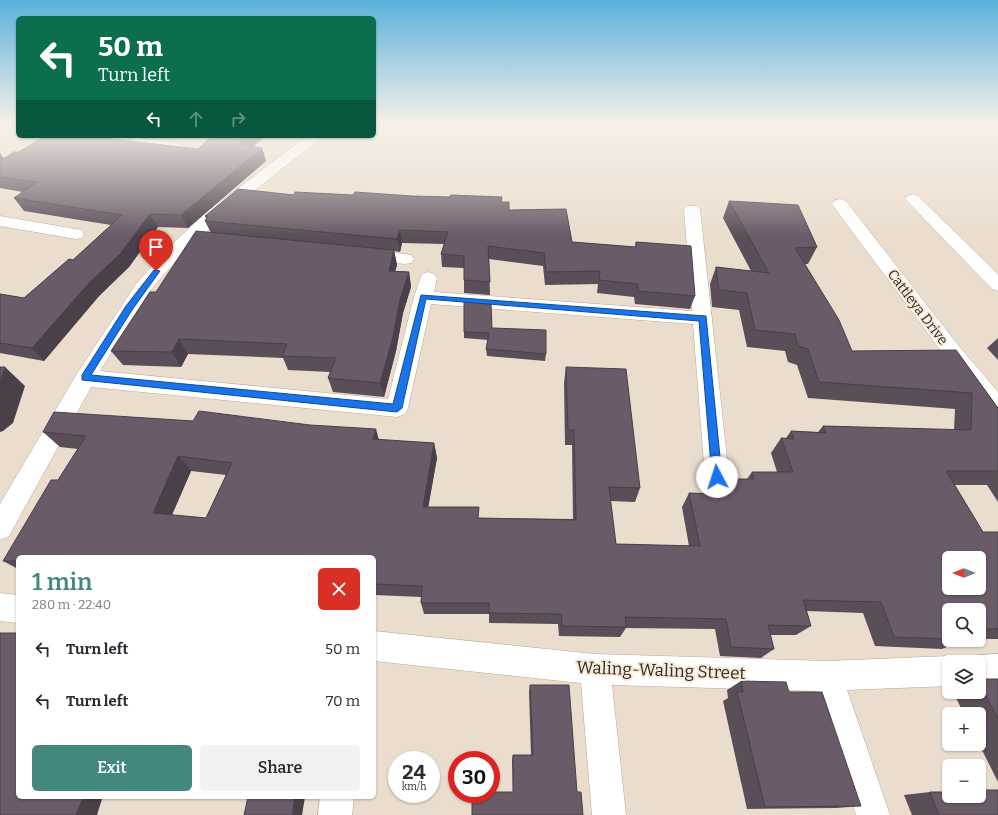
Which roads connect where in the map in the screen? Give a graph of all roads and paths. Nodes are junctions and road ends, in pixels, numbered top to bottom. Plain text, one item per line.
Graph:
1 (285, 160) edge
2 (913, 199) dead end
3 (840, 204) dead end
4 (692, 209) dead end
5 (0, 221) edge
6 (76, 234) dead end
7 (188, 238) junction
8 (211, 240) edge
9 (351, 254) edge
10 (405, 259) dead end
11 (998, 286) edge
12 (703, 318) junction
13 (85, 378) junction
14 (998, 407) edge
15 (717, 477) edge
16 (0, 528) edge
17 (0, 607) edge
18 (16, 609) edge
19 (376, 646) edge
20 (595, 669) junction
21 (998, 669) edge
22 (986, 670) edge
23 (942, 671) edge
24 (827, 676) junction
25 (338, 799) edge
26 (335, 815) edge
27 (609, 815) edge
28 (874, 815) edge

1 - 7 street
2 - 11 street
3 - 14 street, Cattleya Drive
4 - 12 street
5 - 6 street
7 - 8 street
7 - 13 street
9 - 10 street
12 - 13 street
12 - 15 street
13 - 16 street
17 - 18 street
19 - 20 street, Waling-Waling Street
20 - 24 street, Waling-Waling Street
20 - 27 street
21 - 22 street
23 - 24 street, Waling-Waling Street
24 - 28 street
25 - 26 street

